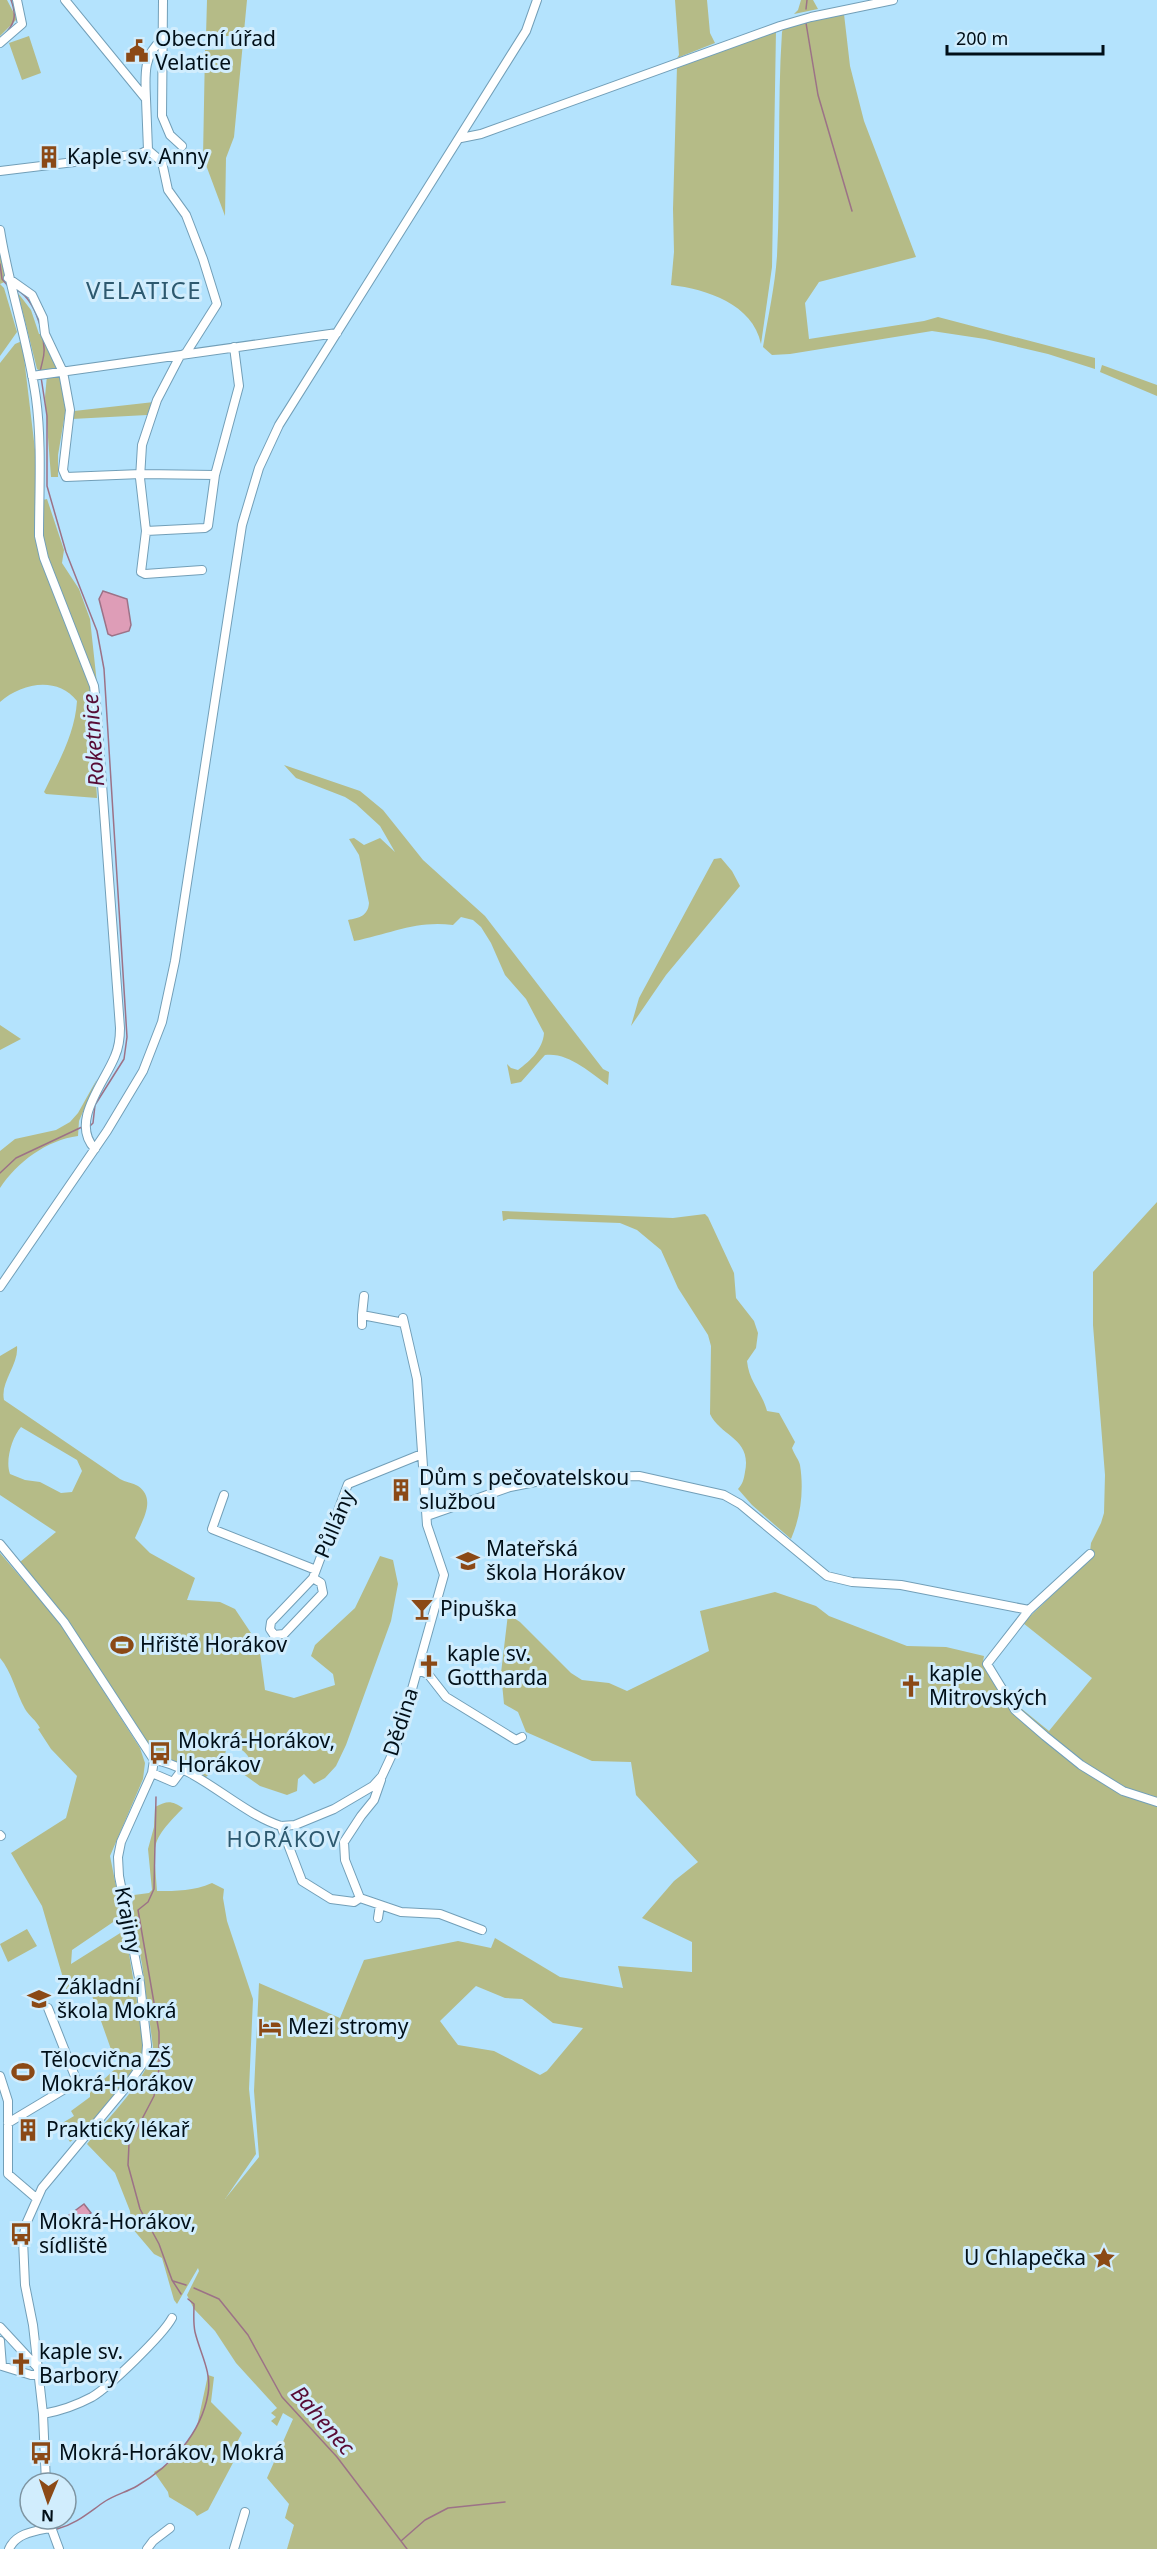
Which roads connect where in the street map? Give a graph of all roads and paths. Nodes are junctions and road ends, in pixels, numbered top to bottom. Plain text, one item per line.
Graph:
1 (17, 0) edge
2 (65, 0) edge
3 (164, 0) edge
4 (537, 0) edge
5 (893, 0) edge
6 (162, 40) junction
7 (0, 44) edge
8 (146, 99) junction
9 (461, 138) junction
10 (182, 146) dead end
11 (148, 150) junction
12 (0, 171) edge
13 (0, 230) edge
14 (10, 285) junction
15 (337, 333) junction
16 (234, 347) junction
17 (186, 353) junction
18 (63, 372) junction
19 (38, 375) junction
20 (141, 474) junction
21 (215, 475) junction
22 (146, 531) junction
23 (202, 570) dead end
24 (94, 1149) junction
25 (0, 1287) edge
26 (364, 1296) dead end
27 (362, 1315) junction
28 (362, 1325) dead end
29 (422, 1454) junction
30 (224, 1495) dead end
31 (427, 1516) junction
32 (0, 1544) edge
33 (1090, 1554) dead end
34 (314, 1574) junction
35 (1029, 1610) junction
36 (418, 1670) junction
37 (522, 1737) dead end
38 (154, 1760) junction
39 (182, 1770) junction
40 (152, 1773) junction
41 (382, 1776) junction
42 (1157, 1802) edge
43 (281, 1826) junction
44 (360, 1898) junction
45 (380, 1905) junction
46 (378, 1918) dead end
47 (482, 1930) dead end
48 (48, 2008) dead end
49 (0, 2076) edge
50 (8, 2123) junction
51 (36, 2198) junction
52 (172, 2318) dead end
53 (0, 2326) edge
54 (0, 2341) edge
55 (1, 2366) edge
56 (39, 2372) junction
57 (43, 2414) junction
58 (45, 2471) edge
59 (244, 2512) dead end
60 (170, 2528) dead end
61 (38, 2531) edge
62 (51, 2531) edge
63 (9, 2549) edge
64 (59, 2549) edge
65 (147, 2549) edge
66 (234, 2549) edge

1 - 7 street
2 - 8 street
3 - 6 street
4 - 9 street
5 - 9 street
6 - 8 street
6 - 10 street
8 - 11 street
9 - 15 street
11 - 12 street
11 - 17 street
13 - 14 street
14 - 18 street
14 - 19 street
15 - 16 street
15 - 24 street
16 - 17 street
16 - 21 street
17 - 18 street
17 - 20 street
18 - 19 street
18 - 20 street
19 - 24 street
20 - 21 street
20 - 22 street
21 - 22 street
22 - 23 street
24 - 25 street
26 - 27 street
27 - 28 street
27 - 29 street
29 - 31 street
29 - 34 street, Půllány
30 - 34 street, Půllány
31 - 35 street
31 - 36 street, Dědina
32 - 38 street
33 - 35 street
34 - 34 street, Půllány
35 - 42 street
36 - 37 street
36 - 41 street, Dědina
38 - 39 street
38 - 40 street, Krajiny
39 - 40 street
39 - 43 street
40 - 51 street, Krajiny
41 - 43 street, Dědina
41 - 44 street
43 - 44 street
44 - 45 street
45 - 46 street
45 - 47 street
48 - 50 street
49 - 50 street
50 - 51 street
51 - 56 street, Krajiny
52 - 57 street
53 - 56 street
54 - 55 street
55 - 56 street
56 - 57 street
57 - 58 street
59 - 66 street
60 - 65 street
61 - 63 street
62 - 64 street

